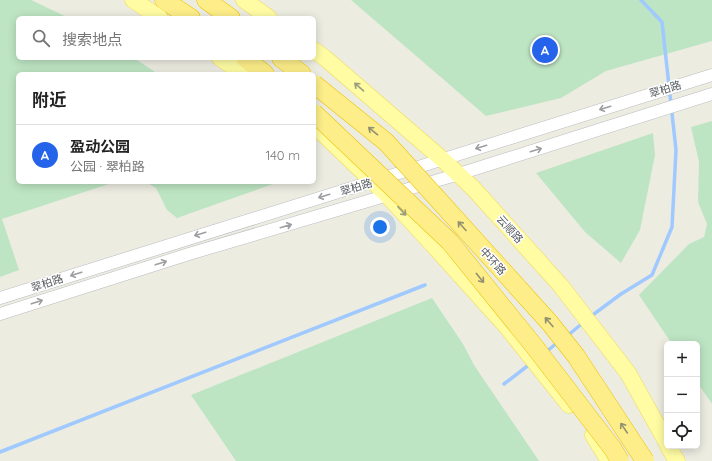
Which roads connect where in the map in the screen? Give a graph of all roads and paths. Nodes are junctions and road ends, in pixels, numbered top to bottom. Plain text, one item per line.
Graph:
1 (133, 0) edge
2 (164, 0) edge
3 (206, 0) edge
4 (244, 0) edge
5 (157, 16) edge
6 (188, 16) edge
7 (228, 16) edge
8 (266, 16) edge
9 (316, 51) edge
10 (223, 60) edge
11 (248, 60) edge
12 (284, 60) edge
13 (241, 72) edge
14 (262, 72) edge
15 (299, 72) edge
16 (712, 74) edge
17 (316, 86) edge
18 (712, 94) edge
19 (316, 115) edge
20 (316, 127) edge
21 (442, 159) junction
22 (459, 174) junction
23 (372, 182) junction
24 (387, 196) junction
25 (0, 298) edge
26 (0, 314) edge
27 (664, 438) edge
28 (670, 449) edge
29 (609, 461) edge
30 (620, 461) edge
31 (645, 461) edge
32 (677, 461) edge

1 - 5 main road
2 - 6 highway
3 - 7 highway
4 - 8 main road
21 -> 9 main road, 云顺路
10 - 13 main road
11 - 14 highway
12 - 15 highway
16 -> 21 street, 翠柏路
31 -> 17 highway, 中环路, bridge
22 -> 18 street, 翠柏路
19 -> 30 highway, 中环路, bridge
20 - 23 main road
21 - 22 main road, 云顺路
21 - 23 street, 翠柏路
22 - 24 street, 翠柏路
22 - 27 main road, 云顺路
23 - 24 main road
23 -> 25 street, 翠柏路
26 -> 24 street, 翠柏路
24 -> 29 main road
28 - 32 main road, 云顺路

